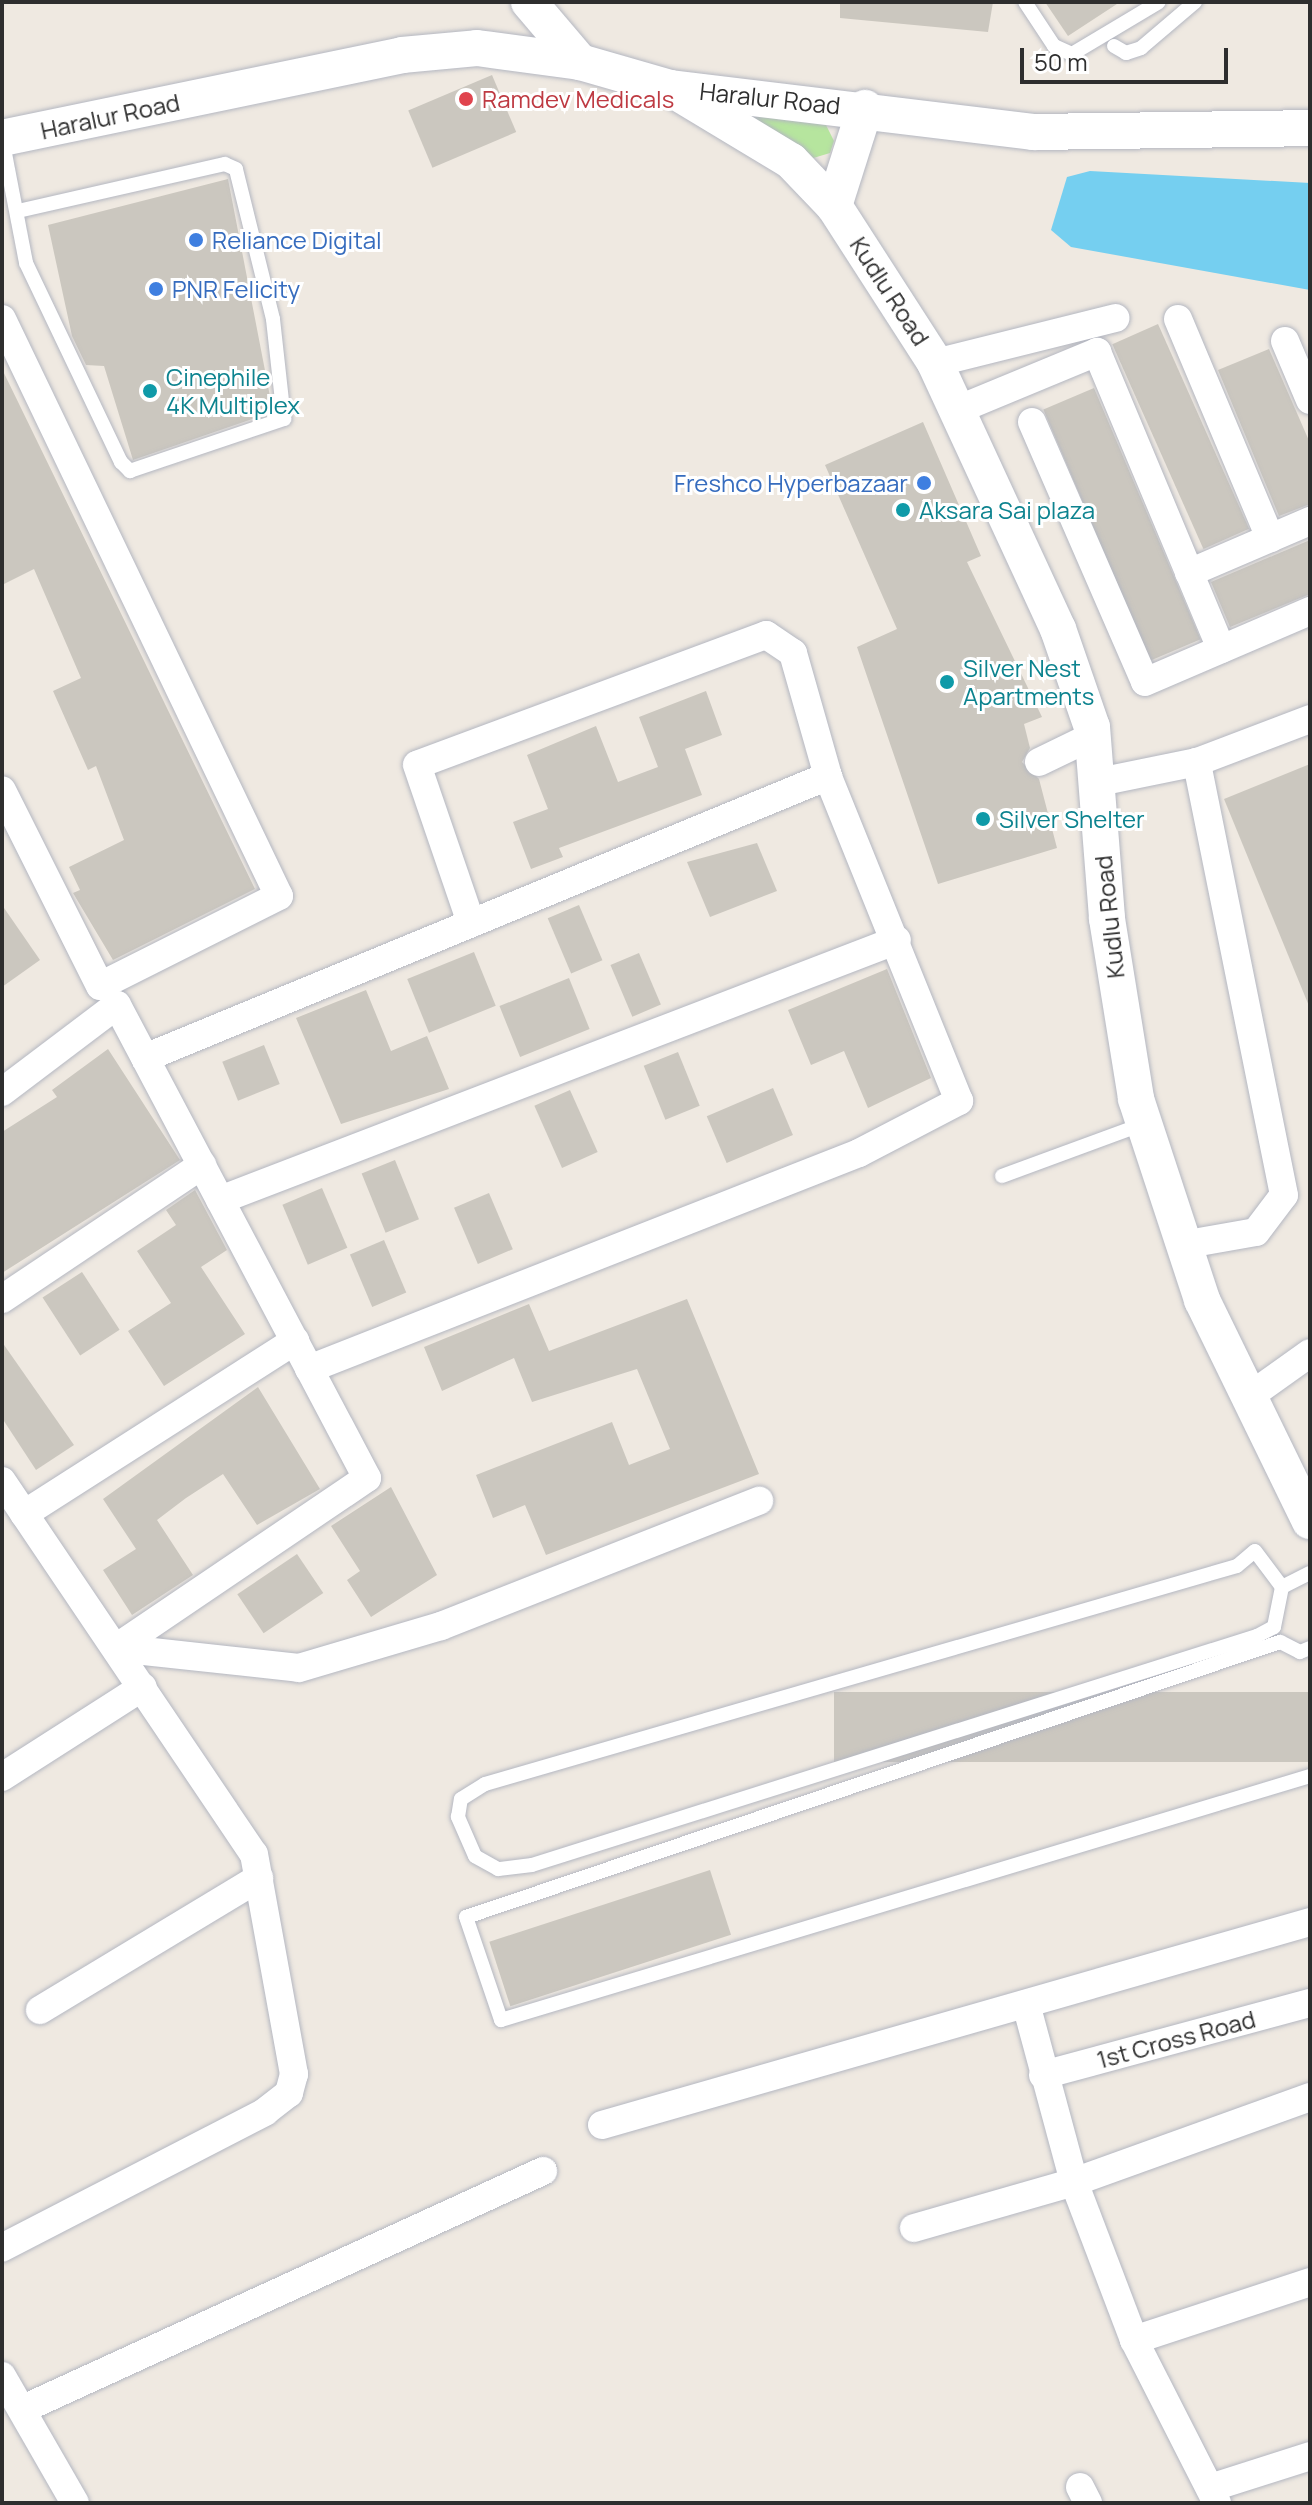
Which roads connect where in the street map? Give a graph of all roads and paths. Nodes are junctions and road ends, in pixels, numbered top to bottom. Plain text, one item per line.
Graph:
1 (529, 2) edge
2 (1025, 2) edge
3 (1159, 2) edge
4 (1195, 2) edge
5 (1114, 46) dead end
6 (580, 62) junction
7 (670, 88) junction
8 (865, 108) junction
9 (1310, 128) edge
10 (2, 138) edge
11 (834, 206) junction
12 (18, 211) junction
13 (1115, 318) dead end
14 (2, 319) edge
15 (1178, 319) dead end
16 (1285, 341) dead end
17 (935, 363) junction
18 (1310, 400) edge
19 (957, 410) junction
20 (1032, 422) dead end
21 (1310, 521) edge
22 (1270, 538) junction
23 (1189, 573) junction
24 (1310, 611) edge
25 (1221, 649) junction
26 (1310, 719) edge
27 (1093, 736) junction
28 (1039, 762) dead end
29 (1197, 762) junction
30 (828, 776) junction
31 (1099, 782) junction
32 (2, 790) edge
33 (471, 923) junction
34 (897, 940) junction
35 (145, 1058) junction
36 (2, 1092) edge
37 (1143, 1124) junction
38 (202, 1165) junction
39 (1002, 1176) dead end
40 (220, 1200) junction
41 (1182, 1245) junction
42 (2, 1299) edge
43 (295, 1341) junction
44 (1310, 1353) edge
45 (309, 1369) junction
46 (1247, 1398) junction
47 (2, 1481) edge
48 (759, 1501) dead end
49 (1307, 1508) edge
50 (24, 1514) junction
51 (1310, 1573) edge
52 (1282, 1587) junction
53 (116, 1648) junction
54 (1310, 1648) edge
55 (143, 1687) junction
56 (1310, 1776) edge
57 (2, 1777) edge
58 (259, 1878) junction
59 (1310, 1922) edge
60 (1310, 2003) edge
61 (1026, 2004) junction
62 (40, 2010) dead end
63 (1043, 2075) junction
64 (1310, 2097) edge
65 (602, 2125) dead end
66 (543, 2171) dead end
67 (1074, 2182) junction
68 (914, 2228) dead end
69 (2, 2248) edge
70 (1310, 2282) edge
71 (1134, 2340) junction
72 (2, 2376) edge
73 (23, 2409) junction
74 (1310, 2456) edge
75 (1213, 2495) edge
76 (75, 2503) edge

1 - 6 street
2 - 3 lane
4 - 5 lane
6 - 7 street, Haralur Road
6 - 10 street, Haralur Road
7 - 8 street, Haralur Road
7 - 11 street, Kudlu Road
8 - 9 street, Haralur Road
8 - 11 street
10 - 12 lane
11 - 17 street, Kudlu Road
12 - 12 lane
13 - 17 street
14 - 32 street
15 - 22 street
16 - 18 street
17 - 19 street, Kudlu Road
19 - 23 street
19 - 27 street, Kudlu Road
20 - 25 street
21 - 22 street
22 - 23 street
23 - 25 street
24 - 25 street
26 - 29 street
27 - 28 street
27 - 31 street, Kudlu Road
29 - 31 street
29 - 41 street
30 - 33 street
30 - 33 street
30 - 34 street
31 - 37 street, Kudlu Road
33 - 35 street
34 - 40 street
34 - 45 street
35 - 36 street
35 - 38 street
37 - 39 lane
37 - 41 street, Kudlu Road
38 - 40 street
38 - 42 street
40 - 43 street
41 - 46 street, Kudlu Road
43 - 45 street
43 - 50 street
44 - 46 street
45 - 53 street
46 - 49 street, Kudlu Road
47 - 50 street
48 - 53 street
50 - 53 street
51 - 52 lane
52 - 52 lane
53 - 55 street
54 - 56 lane
55 - 57 street
55 - 58 street
58 - 62 street
58 - 69 street
59 - 61 street
60 - 63 street, 1st Cross Road
61 - 63 street
61 - 65 street
63 - 67 street
64 - 67 street
66 - 73 street
67 - 68 street
67 - 71 street
70 - 71 street
71 - 75 street
72 - 73 street
73 - 76 street
74 - 75 street

